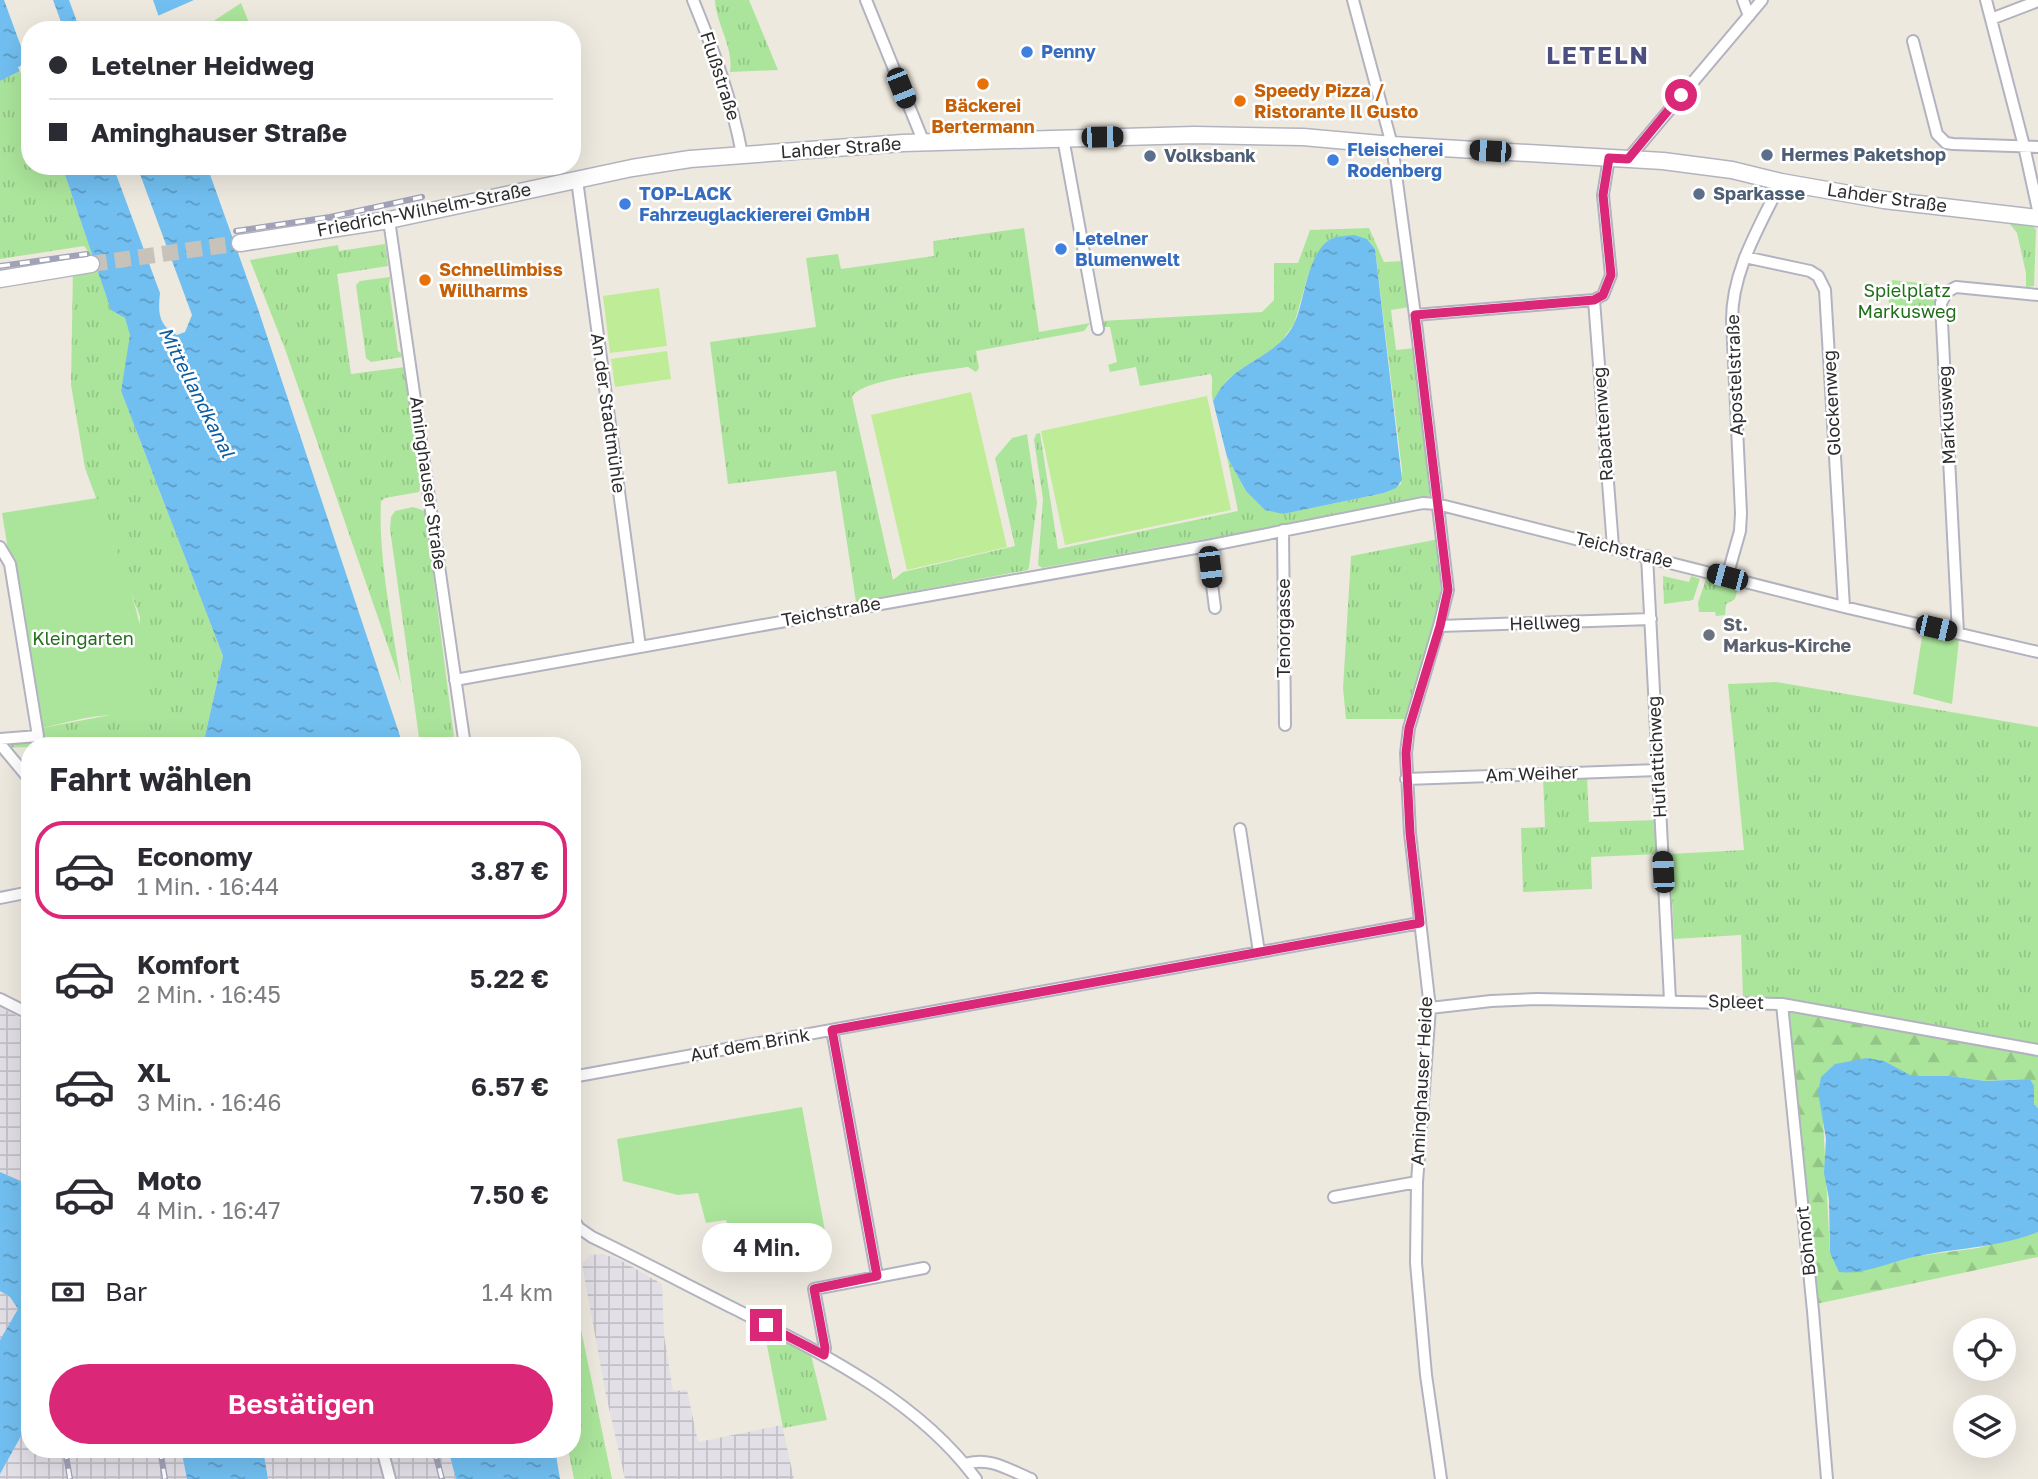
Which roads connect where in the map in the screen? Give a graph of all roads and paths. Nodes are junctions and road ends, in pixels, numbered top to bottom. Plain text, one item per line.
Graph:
1 (693, 0) edge
2 (866, 0) edge
3 (1353, 0) edge
4 (1743, 0) edge
5 (1762, 0) edge
6 (1986, 0) edge
7 (2038, 1) edge
8 (1749, 16) junction
9 (1991, 19) junction
10 (1913, 41) dead end
11 (1063, 138) junction
12 (924, 143) junction
13 (1392, 145) junction
14 (2024, 146) junction
15 (2038, 147) edge
16 (742, 154) junction
17 (1609, 158) junction
18 (690, 159) joint
19 (1628, 159) junction
20 (577, 180) junction
21 (1782, 182) junction
22 (2038, 210) edge
23 (2038, 218) edge
24 (389, 220) junction
25 (240, 243) tunnel mouth
26 (1745, 257) junction
27 (91, 264) tunnel mouth
28 (0, 279) edge
29 (2038, 295) edge
30 (1594, 300) junction
31 (1415, 315) junction
32 (1098, 329) dead end
33 (1437, 503) junction
34 (1283, 530) junction
35 (1207, 546) junction
36 (1, 547) edge
37 (1613, 547) junction
38 (1647, 556) junction
39 (1727, 577) junction
40 (1844, 607) junction
41 (1215, 608) dead end
42 (1651, 619) junction
43 (1440, 626) junction
44 (1958, 633) junction
45 (640, 647) junction
46 (2038, 652) edge
47 (455, 680) junction
48 (1285, 725) dead end
49 (32, 737) edge
50 (464, 737) edge
51 (21, 739) edge
52 (0, 742) edge
53 (21, 769) edge
54 (1658, 770) junction
55 (1406, 779) junction
56 (1240, 829) dead end
57 (21, 893) edge
58 (0, 898) edge
59 (1420, 923) junction
60 (1259, 952) junction
61 (0, 999) edge
62 (1670, 1000) junction
63 (1782, 1004) junction
64 (1430, 1008) junction
65 (21, 1010) edge
66 (832, 1030) junction
67 (2038, 1050) edge
68 (581, 1075) edge
69 (1417, 1182) junction
70 (1334, 1197) dead end
71 (581, 1229) edge
72 (924, 1268) dead end
73 (877, 1276) junction
74 (824, 1355) junction
75 (384, 1458) edge
76 (965, 1464) junction
77 (390, 1479) edge
78 (976, 1479) edge
79 (1031, 1479) edge
80 (1441, 1479) edge
81 (1827, 1479) edge

1 - 16 street, Flußstraße
2 - 12 street
3 - 13 street, Aminghauser Heide
4 - 8 street
5 - 8 street
6 - 9 street
7 - 9 street
8 - 19 street
9 - 14 street
10 - 14 street
11 - 12 street, Lahder Straße
11 - 13 street, Lahder Straße
11 - 32 street
12 - 16 street, Lahder Straße
13 - 17 street, Lahder Straße
13 - 31 street, Aminghauser Heide
14 - 15 street
14 - 22 street
16 - 18 street, Lahder Straße
17 - 19 street, Lahder Straße
17 - 30 street
18 - 20 street, Friedrich-Wilhelm-Straße
19 - 21 street, Lahder Straße
20 - 24 street, Friedrich-Wilhelm-Straße
20 - 45 street, An der Stadtmühle
21 - 23 street, Lahder Straße
21 - 26 street, Apostelstraße
24 - 25 street, Friedrich-Wilhelm-Straße
24 - 47 street, Aminghauser Straße
26 - 39 street, Apostelstraße
26 - 40 street, Glockenweg
27 - 28 street
29 - 44 street, Markusweg
30 - 31 street
30 - 37 street, Rabattenweg
31 - 33 street, Aminghauser Heide
33 - 34 street, Teichstraße
33 - 37 street, Teichstraße
33 - 43 street, Aminghauser Heide
34 - 35 street, Teichstraße
34 - 48 street, Tenorgasse
35 - 41 street
35 - 45 street, Teichstraße
36 - 49 street
37 - 38 street, Teichstraße
38 - 39 street, Teichstraße
38 - 42 street, Huflattichweg
39 - 40 street, Teichstraße
40 - 44 street, Teichstraße
42 - 43 street, Hellweg
42 - 54 street, Huflattichweg
43 - 55 street, Aminghauser Heide
44 - 46 street, Teichstraße
45 - 47 street, Teichstraße
47 - 50 street, Aminghauser Straße
51 - 52 street
52 - 53 street
54 - 55 street, Am Weiher
54 - 62 street, Huflattichweg
55 - 59 street, Aminghauser Heide
56 - 60 street
57 - 58 street
59 - 60 street, Auf dem Brink
59 - 64 street, Aminghauser Heide
60 - 66 street, Auf dem Brink
61 - 65 street
62 - 63 street, Spleet
62 - 64 street, Spleet
63 - 67 street, Spleet
63 - 81 street, Bohnort
64 - 69 street, Aminghauser Heide
66 - 68 street, Auf dem Brink
66 - 73 street
69 - 70 street
69 - 80 street, Aminghauser Heide
71 - 74 street
72 - 73 street
73 - 74 street
74 - 76 street
75 - 77 street
76 - 78 street
76 - 79 street

